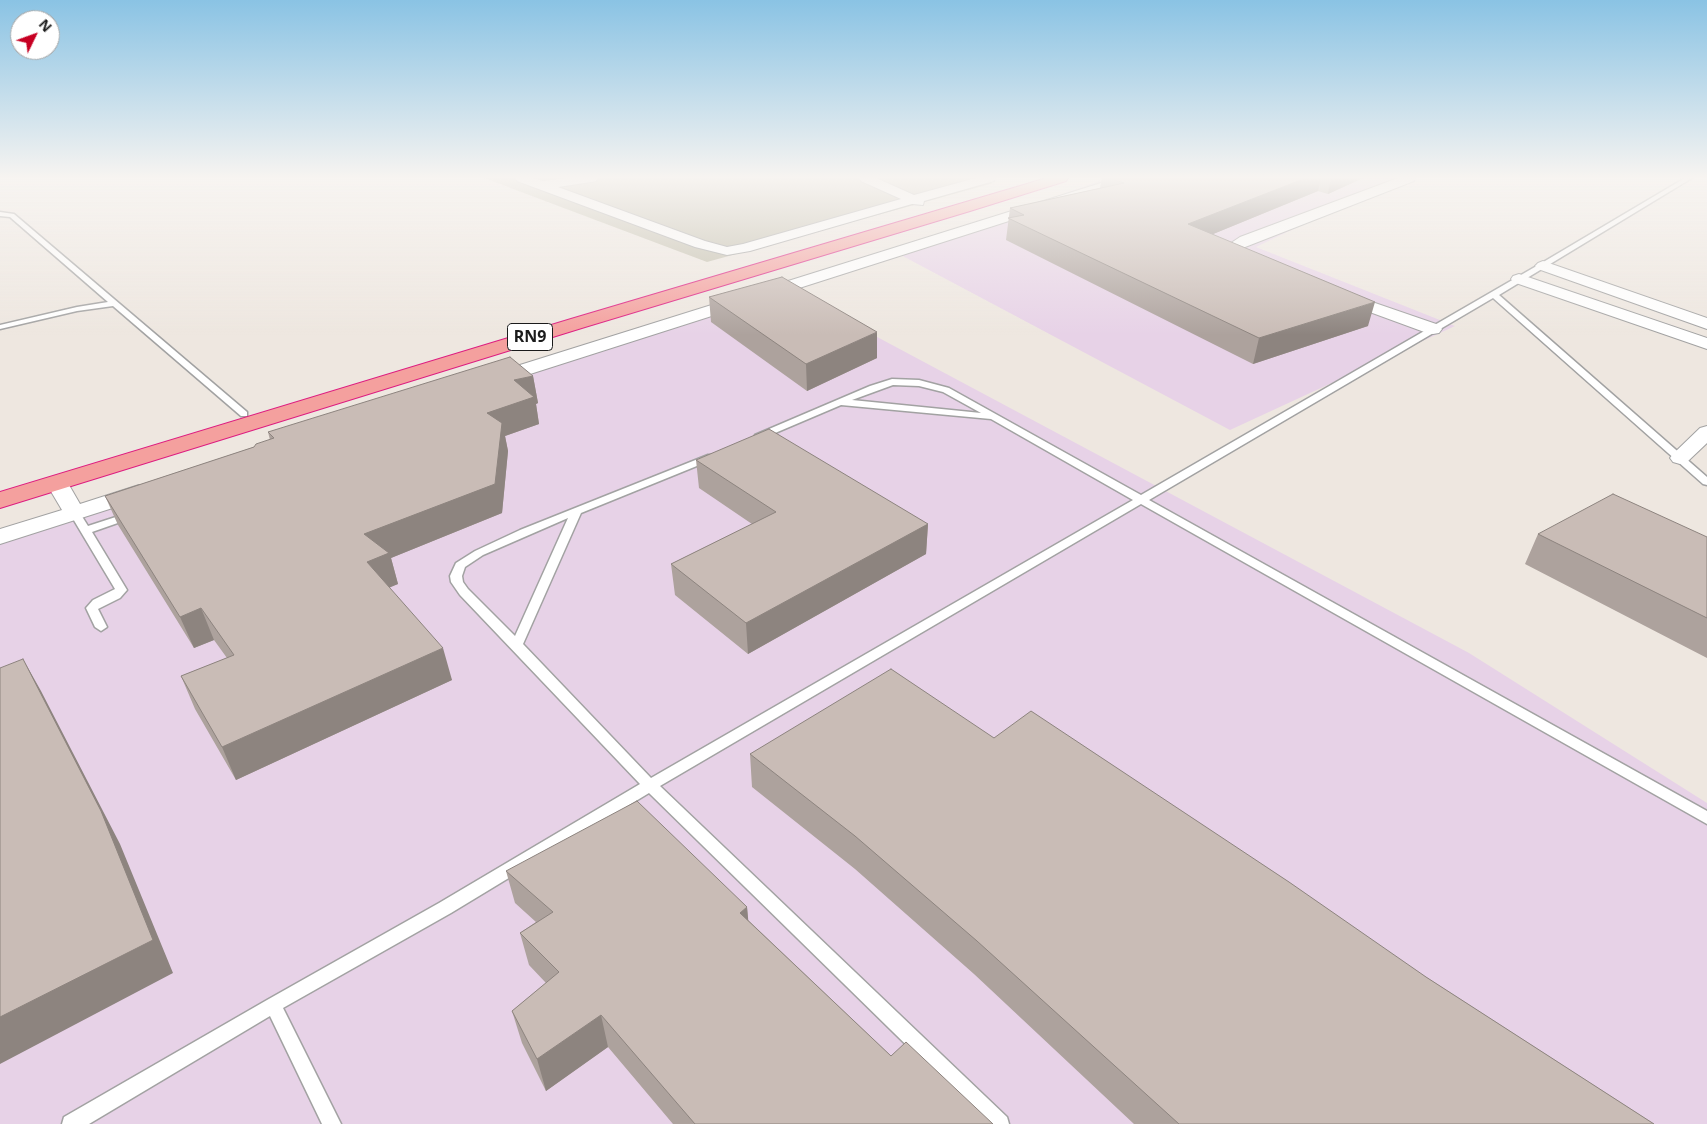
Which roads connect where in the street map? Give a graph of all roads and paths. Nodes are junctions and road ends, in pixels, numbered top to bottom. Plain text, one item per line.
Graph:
1 (30, 230) edge
2 (664, 230) edge
3 (805, 230) edge
4 (836, 230) edge
5 (888, 230) edge
6 (962, 230) edge
7 (1270, 230) edge
8 (1602, 230) edge
9 (1543, 266) junction
10 (1264, 268) edge
11 (1520, 279) junction
12 (1325, 290) edge
13 (1493, 294) junction
14 (114, 304) junction
15 (1707, 324) edge
16 (0, 327) edge
17 (1433, 329) junction
18 (1707, 344) edge
19 (477, 385) edge
20 (840, 402) junction
21 (244, 414) junction
22 (993, 418) junction
23 (1707, 432) edge
24 (749, 440) edge
25 (722, 452) edge
26 (1680, 458) junction
27 (1707, 482) edge
28 (57, 483) junction
29 (0, 486) edge
30 (158, 486) edge
31 (0, 500) edge
32 (1142, 500) junction
33 (74, 512) junction
34 (140, 512) edge
35 (576, 512) junction
36 (85, 531) junction
37 (0, 537) edge
38 (101, 627) dead end
39 (516, 645) junction
40 (650, 785) junction
41 (1707, 818) edge
42 (273, 1005) junction
43 (71, 1124) edge
44 (332, 1124) edge
45 (1000, 1124) edge

1 - 14 lane
2 - 3 street
4 - 21 highway, RN9
5 - 28 highway, RN9
6 - 19 street
7 - 10 street
8 - 9 lane
9 - 11 lane
9 - 15 street
11 - 13 lane
11 - 18 street
12 - 17 street
13 - 17 lane
13 - 26 lane
14 - 16 lane
14 - 21 lane
17 - 32 lane
20 - 22 lane
20 - 22 lane
20 - 24 lane
21 - 29 highway, RN9
22 - 32 lane
23 - 26 street
25 - 35 lane
26 - 27 lane
28 - 31 highway, RN9
28 - 33 street
30 - 33 street
32 - 40 lane
32 - 41 lane
33 - 36 lane
33 - 37 street
34 - 36 lane
35 - 39 lane
35 - 39 lane
36 - 38 lane
39 - 40 lane
40 - 42 lane
40 - 45 lane
42 - 43 lane
42 - 44 lane

